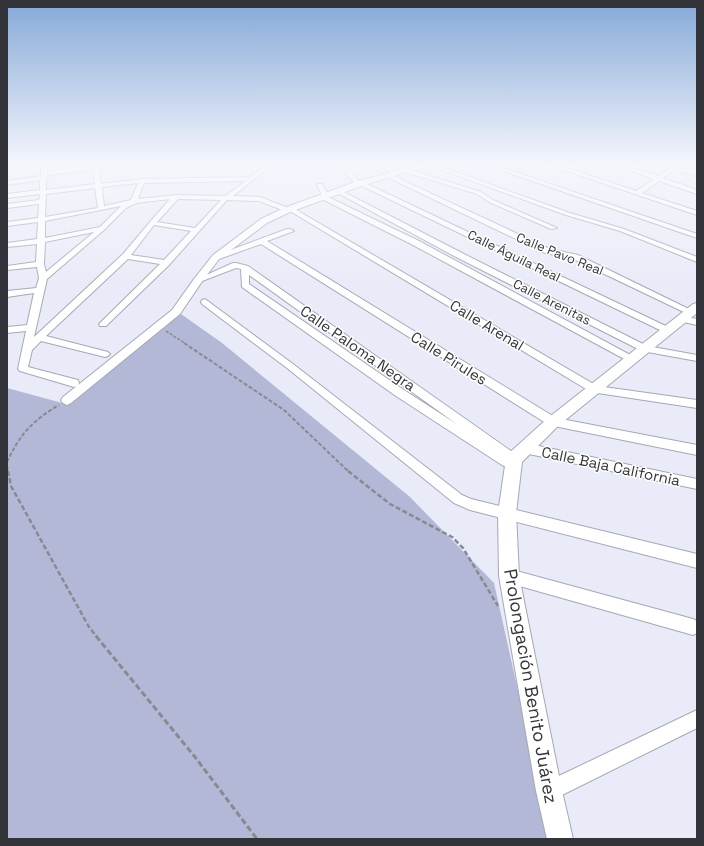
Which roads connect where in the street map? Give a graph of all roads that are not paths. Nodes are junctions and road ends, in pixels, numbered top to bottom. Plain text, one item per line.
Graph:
1 (21, 204) edge
2 (43, 204) edge
3 (100, 204) edge
4 (120, 204) edge
5 (128, 204) edge
6 (169, 204) edge
7 (220, 204) edge
8 (274, 204) edge
9 (303, 204) edge
10 (341, 204) edge
11 (363, 204) edge
12 (405, 204) edge
13 (453, 204) edge
14 (499, 204) edge
15 (541, 204) edge
16 (605, 204) edge
17 (671, 204) edge
18 (7, 206) edge
19 (101, 209) junction
20 (289, 210) junction
21 (697, 213) edge
22 (42, 220) junction
23 (152, 223) junction
24 (7, 224) edge
25 (553, 228) dead end
26 (102, 229) junction
27 (198, 230) junction
28 (290, 231) dead end
29 (697, 236) edge
30 (41, 241) junction
31 (263, 242) junction
32 (7, 245) edge
33 (126, 256) junction
34 (216, 257) junction
35 (697, 260) edge
36 (166, 263) junction
37 (40, 264) junction
38 (7, 268) edge
39 (43, 278) junction
40 (197, 281) junction
41 (39, 290) junction
42 (7, 294) edge
43 (205, 302) dead end
44 (692, 315) edge
45 (103, 324) dead end
46 (32, 327) junction
47 (7, 330) edge
48 (667, 330) junction
49 (39, 337) junction
50 (27, 349) junction
51 (105, 354) dead end
52 (638, 354) junction
53 (697, 358) edge
54 (74, 383) dead end
55 (595, 389) junction
56 (67, 400) road end
57 (697, 404) edge
58 (552, 422) junction
59 (697, 450) edge
60 (517, 458) junction
61 (697, 484) edge
62 (507, 514) junction
63 (697, 561) edge
64 (509, 576) junction
65 (693, 628) dead end
66 (697, 719) edge
67 (549, 791) junction
68 (560, 839) edge

1 - 18 street
2 - 22 street
3 - 19 street
4 - 19 street, Calle Arenal
5 - 26 street
6 - 23 street
7 - 27 street
8 - 20 street, Calle Arenal
9 - 20 street
10 - 52 street
11 - 52 street, Calle Arenitas
12 - 48 street, Calle Águila Real
13 - 44 street, Calle Pavo Real
14 - 25 street
15 - 35 street
16 - 29 street
17 - 21 street
19 - 22 street, Calle Arenal
20 - 34 street
20 - 55 street, Calle Arenal
22 - 24 street, Calle Arenal
22 - 30 street
23 - 27 street
23 - 33 street
26 - 30 street
26 - 39 street
27 - 36 street
28 - 31 street
30 - 32 street
30 - 37 street
31 - 34 street
31 - 58 street, Calle Pirules
33 - 36 street
33 - 49 street
34 - 40 street
36 - 45 street
37 - 38 street
37 - 39 street
39 - 41 street
40 - 56 street
40 - 60 street
41 - 42 street
41 - 46 street
43 - 62 street
44 - 48 main road
46 - 47 street
46 - 50 street
48 - 52 main road
49 - 50 street
49 - 51 street
50 - 54 street
52 - 53 street
52 - 55 main road
55 - 57 street, Calle Arenal
55 - 58 main road
58 - 59 street, Calle Pirules
58 - 60 main road
60 - 61 street, Calle Baja California
60 - 62 main road, Prolongación Benito Juárez
62 - 63 street
62 - 64 main road, Prolongación Benito Juárez
64 - 65 street
64 - 67 main road, Prolongación Benito Juárez
66 - 67 street
67 - 68 main road, Prolongación Benito Juárez

